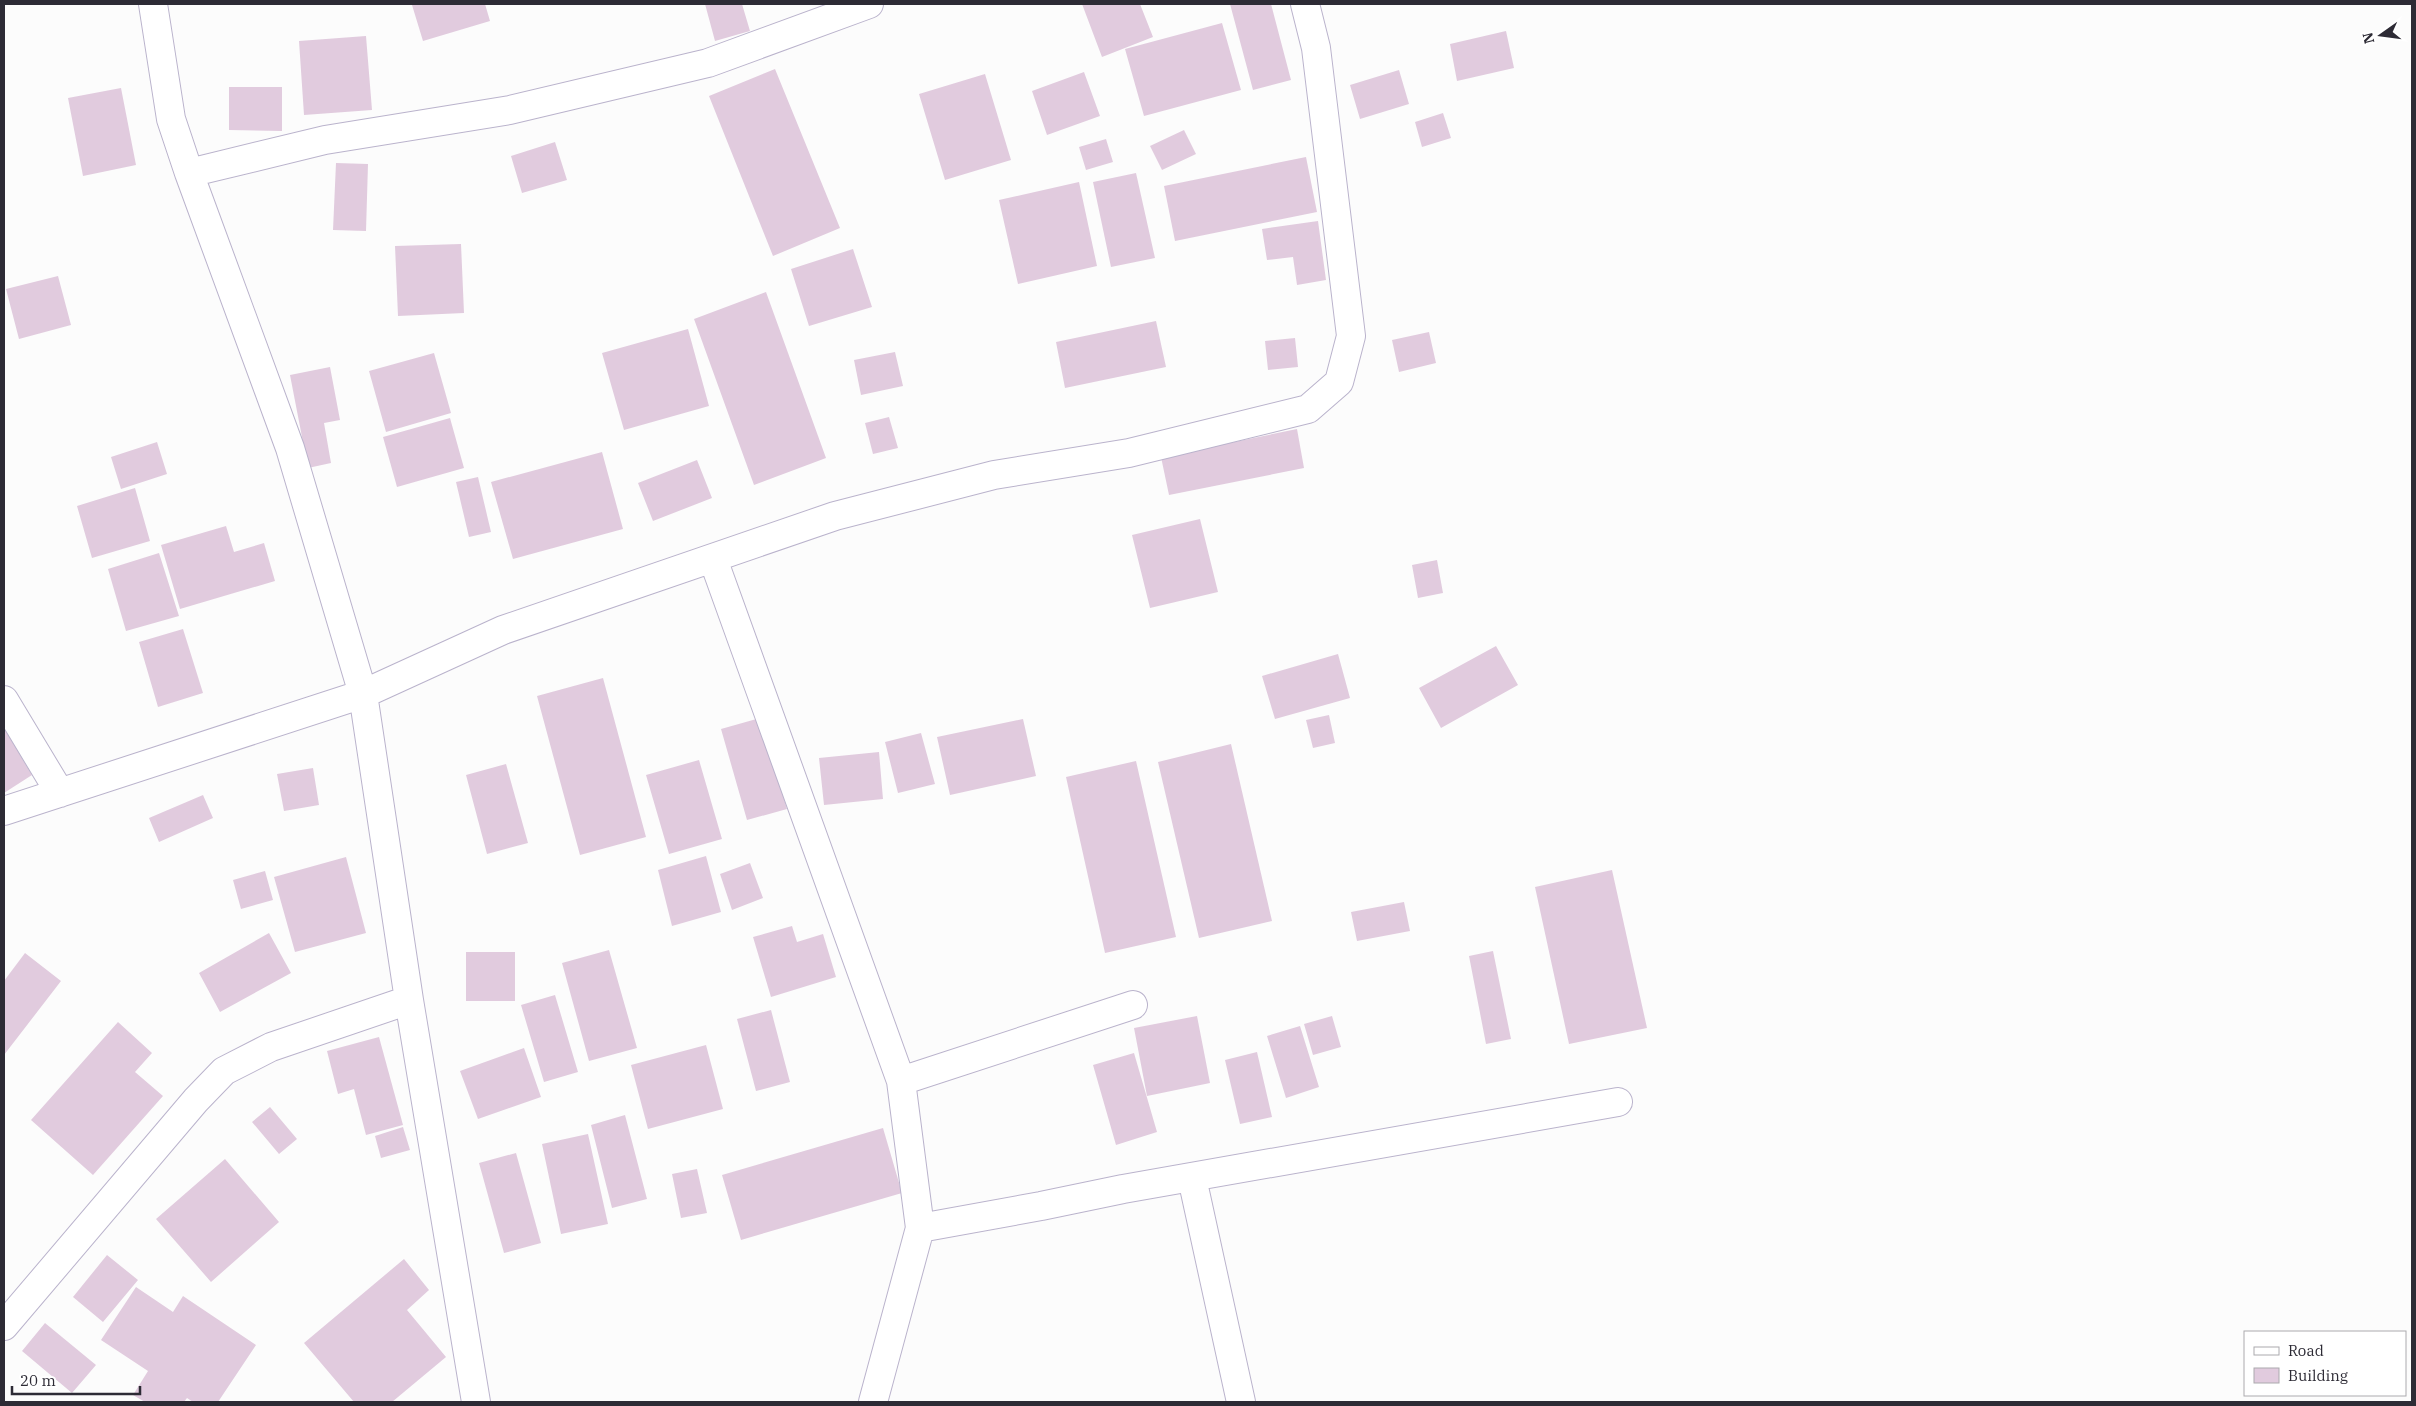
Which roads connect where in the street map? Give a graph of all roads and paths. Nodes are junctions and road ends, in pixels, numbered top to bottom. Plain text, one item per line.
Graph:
1 (153, 4) edge
2 (869, 4) edge
3 (1305, 4) edge
4 (189, 173) junction
5 (713, 559) junction
6 (363, 694) junction
7 (4, 700) edge
8 (60, 793) junction
9 (4, 811) edge
10 (409, 1000) junction
11 (1133, 1004) dead end
12 (900, 1081) junction
13 (1618, 1102) dead end
14 (1192, 1178) junction
15 (920, 1228) junction
16 (4, 1326) edge
17 (476, 1402) edge
18 (873, 1402) edge
19 (1241, 1402) edge

1 - 4 street
2 - 4 street
3 - 5 street
4 - 6 street
5 - 6 street
5 - 12 street
6 - 8 street
6 - 10 street
7 - 8 street
8 - 9 street
10 - 16 street
10 - 17 street
11 - 12 street
12 - 15 street
13 - 14 street
14 - 15 street
14 - 19 street
15 - 18 street

